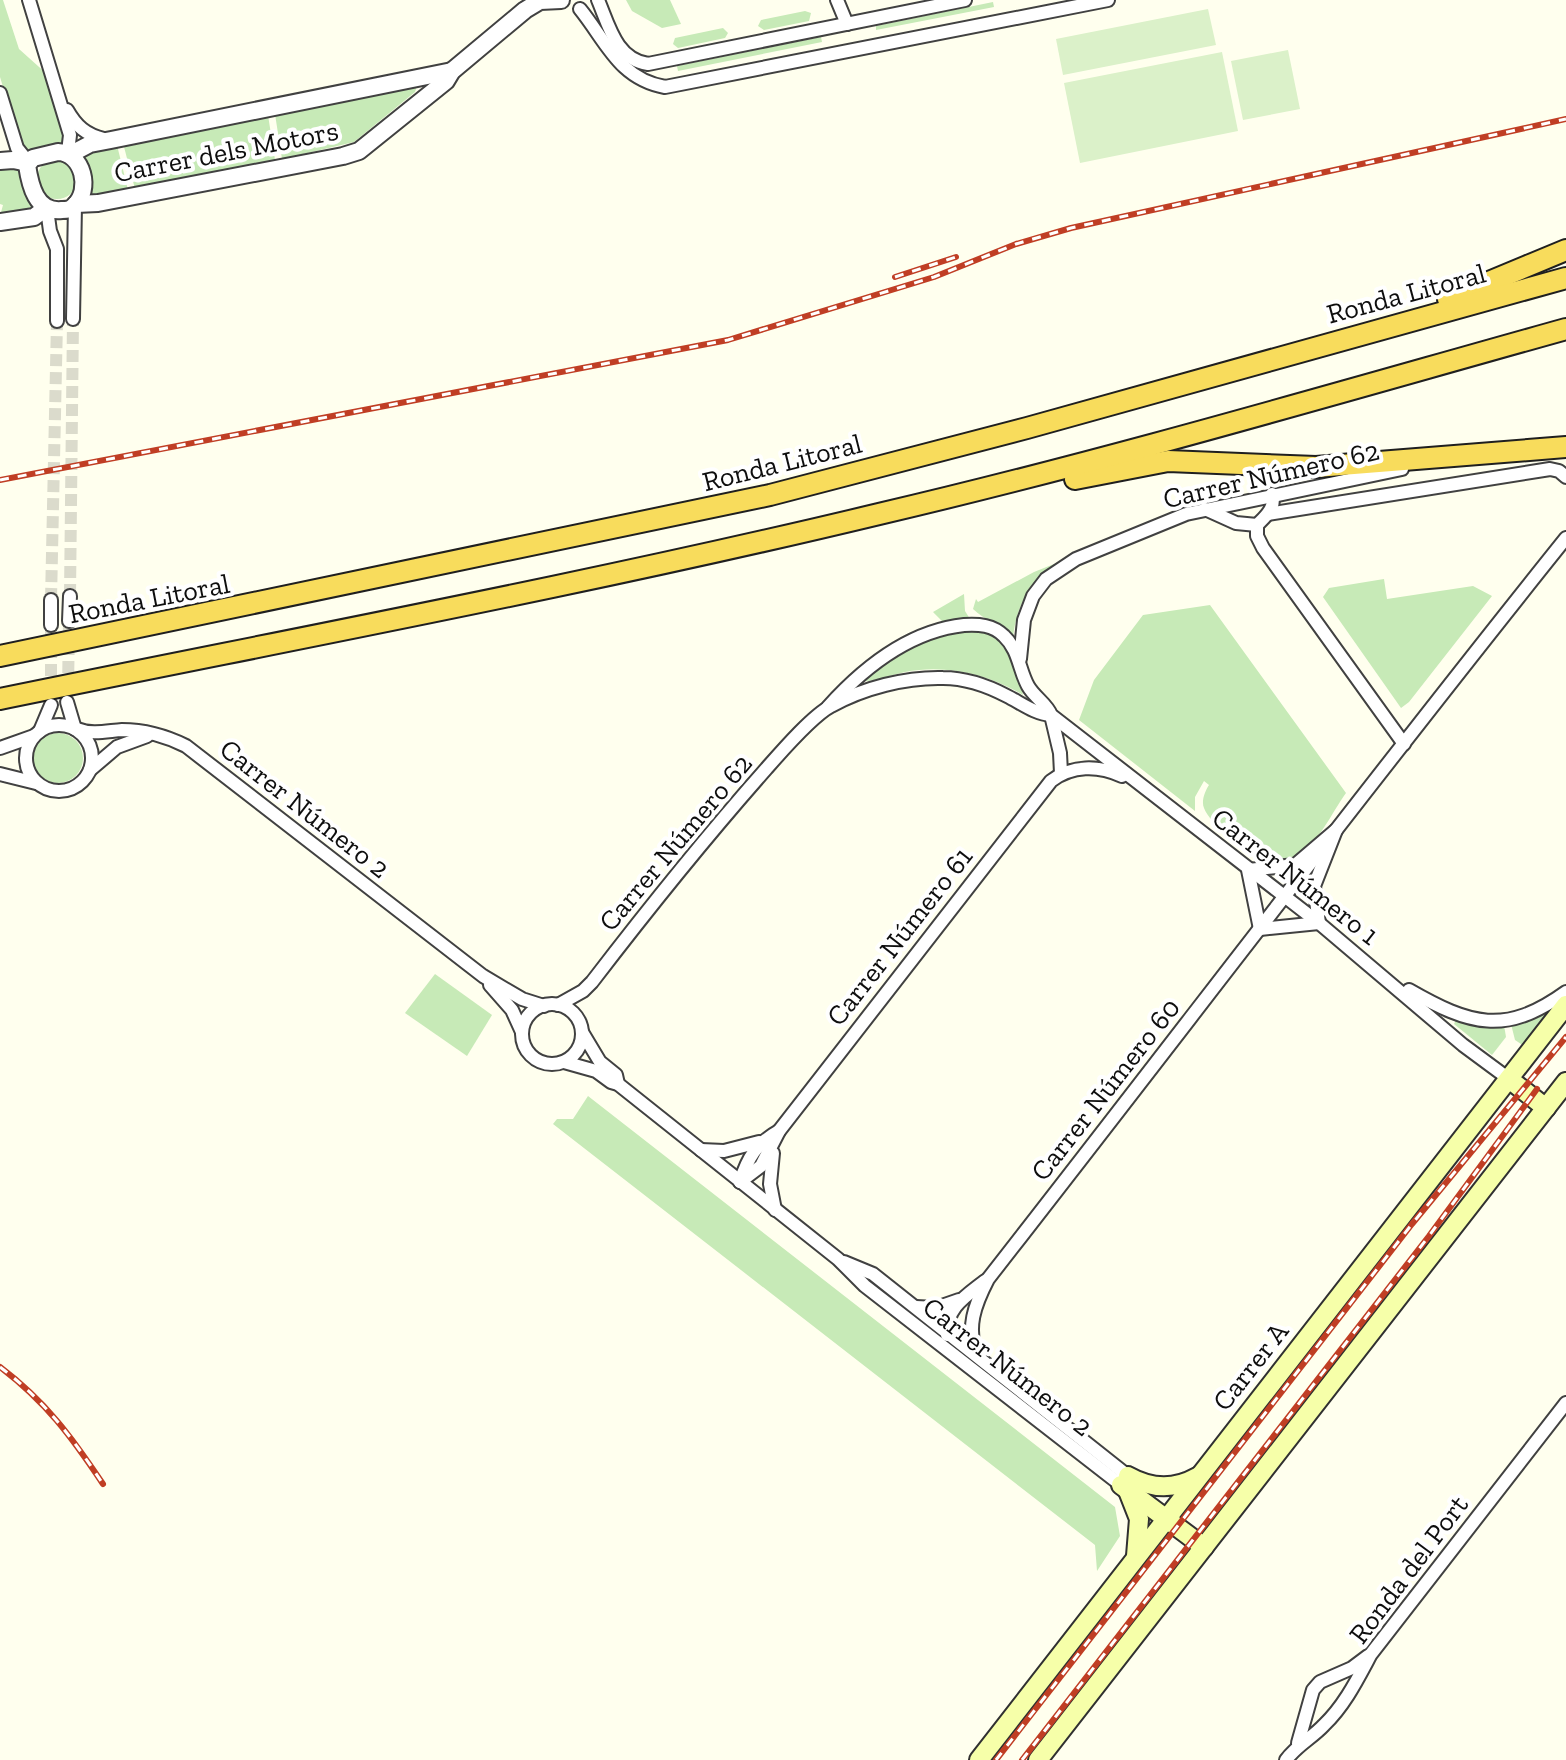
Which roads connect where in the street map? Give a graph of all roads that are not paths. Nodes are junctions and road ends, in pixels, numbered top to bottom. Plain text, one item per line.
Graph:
1 (29, 0) edge
2 (561, 0) edge
3 (596, 0) edge
4 (837, 0) edge
5 (965, 0) edge
6 (1108, 0) edge
7 (580, 9) junction
8 (847, 24) junction
9 (452, 71) junction
10 (0, 93) edge
11 (59, 97) junction
12 (111, 140) junction
13 (69, 153) junction
14 (0, 161) edge
15 (28, 163) junction
16 (76, 204) junction
17 (46, 208) junction
18 (0, 222) edge
19 (1566, 250) edge
20 (1566, 278) edge
21 (73, 319) tunnel mouth
22 (57, 321) tunnel mouth
23 (1566, 329) edge
24 (1274, 358) junction
25 (1566, 447) edge
26 (1511, 452) junction
27 (1566, 477) edge
28 (1272, 494) junction
29 (1205, 509) junction
30 (1268, 514) junction
31 (878, 515) junction
32 (1257, 525) junction
33 (1566, 538) edge
34 (70, 596) tunnel mouth
35 (51, 600) tunnel mouth
36 (69, 621) tunnel mouth
37 (51, 625) tunnel mouth
38 (0, 656) edge
39 (1020, 662) junction
40 (0, 699) edge
41 (67, 702) tunnel mouth
42 (51, 705) tunnel mouth
43 (828, 707) junction
44 (1051, 715) junction
45 (76, 729) junction
46 (37, 734) junction
47 (154, 734) junction
48 (1404, 744) junction
49 (0, 748) edge
50 (90, 770) junction
51 (1061, 773) junction
52 (0, 774) edge
53 (1140, 783) junction
54 (39, 784) junction
55 (1336, 830) junction
56 (1248, 870) junction
57 (1285, 898) junction
58 (1319, 923) junction
59 (1260, 929) junction
60 (483, 976) junction
61 (1385, 977) junction
62 (1566, 992) edge
63 (1566, 1005) edge
64 (551, 1006) junction
65 (522, 1032) junction
66 (582, 1032) junction
67 (564, 1062) junction
68 (1509, 1079) junction
69 (1566, 1082) edge
70 (618, 1084) junction
71 (1546, 1108) junction
72 (779, 1131) junction
73 (762, 1140) junction
74 (701, 1150) junction
75 (740, 1182) junction
76 (775, 1210) junction
77 (838, 1259) junction
78 (865, 1286) junction
79 (971, 1300) junction
80 (915, 1306) junction
81 (952, 1328) junction
82 (978, 1356) junction
83 (981, 1375) junction
84 (1566, 1403) edge
85 (1203, 1473) junction
86 (1126, 1484) junction
87 (1166, 1520) junction
88 (1204, 1547) junction
89 (1136, 1558) junction
90 (1371, 1654) junction
91 (1296, 1746) junction
92 (979, 1760) edge
93 (1038, 1760) edge
94 (1286, 1760) edge

1 - 11 street
2 - 7 street
2 - 9 street, Carrer dels Motors
3 - 7 street
3 - 8 street
4 - 8 street
5 - 8 street
6 - 7 street
9 - 12 street, Carrer dels Motors
9 - 16 street, Carrer dels Motors
10 - 15 street
11 - 12 street
11 - 13 street
12 - 13 street, Carrer dels Motors
13 - 15 street
13 - 16 street
14 - 15 street
15 - 17 street
16 - 17 street
16 - 21 street
17 - 18 street
17 - 22 street
19 - 24 highway
20 - 24 highway, Ronda Litoral
23 - 31 highway
24 - 38 highway, Ronda Litoral
25 - 26 highway
26 - 28 street, Carrer Número 62
26 - 31 highway
27 - 30 street
28 - 29 street, Carrer Número 62
28 - 30 street
29 - 32 street
29 - 39 street, Carrer Número 62
30 - 32 street
31 - 40 highway
32 - 48 street
33 - 48 street, Carrer Número 60
34 - 36 street
35 - 37 street
39 - 43 street, Carrer Número 62
39 - 44 street, Carrer Número 62
41 - 45 street
42 - 46 street
43 - 44 street, Carrer Número 62
43 - 64 street, Carrer Número 62
44 - 51 street
44 - 53 street, Carrer Número 1
45 - 46 street
45 - 47 street, Carrer Número 2
45 - 50 street
46 - 49 street
46 - 54 street
47 - 50 street
47 - 60 street, Carrer Número 2
48 - 55 street, Carrer Número 60
50 - 54 street
51 - 53 street
51 - 72 street, Carrer Número 61
52 - 54 street
53 - 56 street, Carrer Número 1
55 - 56 street, Carrer Número 60
55 - 57 street, Carrer Número 60
55 - 58 street, Carrer Número 60
56 - 57 street, Carrer Número 1
56 - 59 street
57 - 58 street, Carrer Número 1
57 - 59 street, Carrer Número 60
58 - 59 street
58 - 61 street, Carrer Número 1
59 - 79 street, Carrer Número 60
60 - 64 street, Carrer Número 2
60 - 65 street, Carrer Número 2
61 - 62 street, Carrer Número 1
61 - 68 street, Carrer Número 1
63 - 68 main road, Carrer A
64 - 65 street
64 - 66 street
65 - 67 street
66 - 67 street
66 - 70 street, Carrer Número 2
67 - 70 street, Carrer Número 2
68 - 71 main road
68 - 85 main road, Carrer A
69 - 71 main road
70 - 74 street, Carrer Número 2
71 - 88 main road
72 - 73 street, Carrer Número 61
72 - 75 street, Carrer Número 61
72 - 76 street, Carrer Número 61
73 - 74 street, Carrer Número 61
73 - 75 street
74 - 75 street, Carrer Número 2
75 - 76 street, Carrer Número 2
76 - 77 street, Carrer Número 2
77 - 78 street, Carrer Número 2
77 - 80 street, Carrer Número 2
78 - 81 street, Carrer Número 2
78 - 83 street, Carrer Número 2
79 - 80 street
79 - 81 street, Carrer Número 60
79 - 82 street, Carrer Número 60
80 - 81 street, Carrer Número 2
81 - 82 street, Carrer Número 2
81 - 83 street
82 - 86 street, Carrer Número 2
83 - 86 street, Carrer Número 2
84 - 90 street, Ronda del Port
85 - 86 main road
85 - 87 main road, Carrer A
86 - 87 main road
86 - 89 main road
87 - 88 main road
87 - 89 main road, Carrer A
88 - 93 main road
89 - 92 main road, Carrer A
90 - 91 street, Ronda del Port
90 - 91 street
91 - 94 street, Ronda del Port

